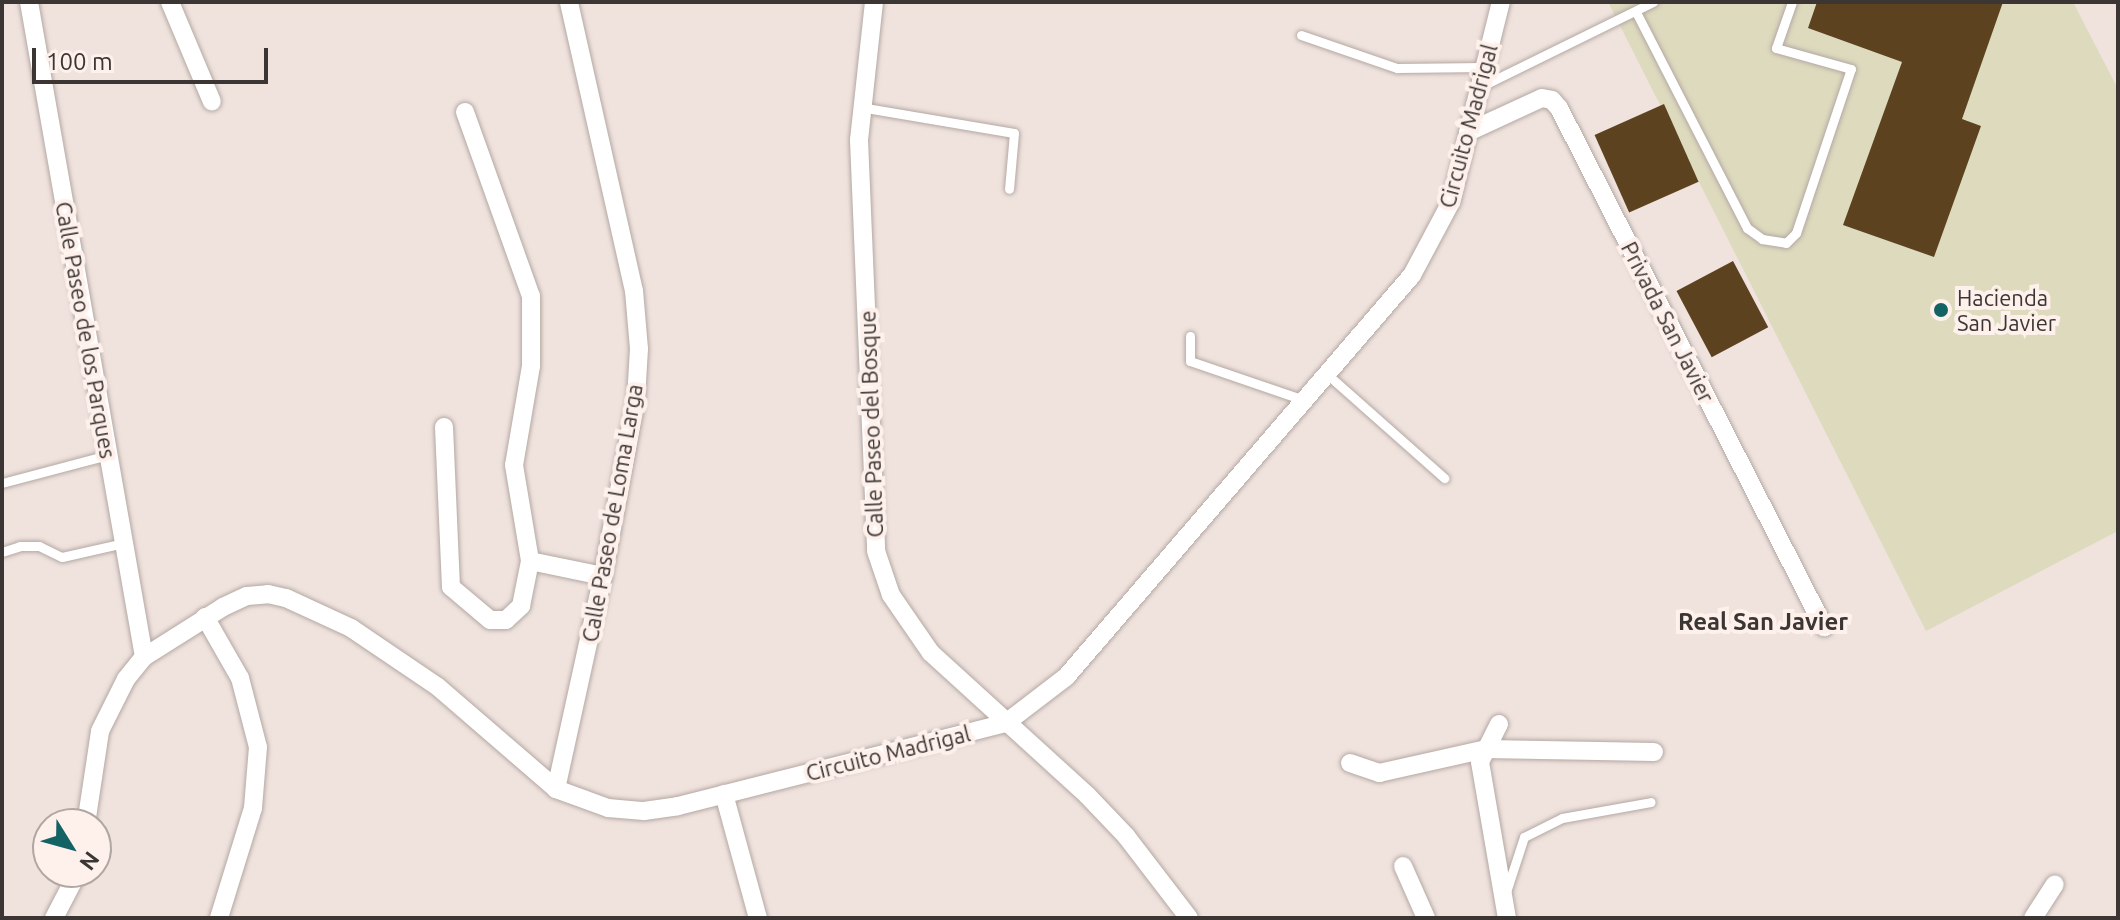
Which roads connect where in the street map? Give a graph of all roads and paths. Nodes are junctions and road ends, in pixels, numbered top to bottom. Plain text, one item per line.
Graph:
1 (29, 2) edge
2 (170, 2) edge
3 (569, 2) edge
4 (874, 2) edge
5 (1501, 2) edge
6 (1653, 2) edge
7 (1792, 2) edge
8 (1636, 12) junction
9 (1301, 35) dead end
10 (1485, 67) junction
11 (1479, 88) junction
12 (212, 102) dead end
13 (860, 107) junction
14 (465, 112) dead end
15 (1468, 132) junction
16 (1009, 189) dead end
17 (1190, 336) dead end
18 (1327, 374) junction
19 (1304, 400) junction
20 (444, 427) dead end
21 (108, 455) junction
22 (1444, 478) dead end
23 (2, 483) edge
24 (124, 543) junction
25 (2, 552) edge
26 (530, 561) junction
27 (603, 576) junction
28 (205, 617) junction
29 (1824, 627) dead end
30 (144, 657) junction
31 (1006, 723) junction
32 (1499, 724) dead end
33 (1486, 749) junction
34 (1654, 752) dead end
35 (1350, 763) dead end
36 (556, 789) junction
37 (724, 794) junction
38 (1651, 802) dead end
39 (88, 808) edge
40 (1403, 866) dead end
41 (2055, 884) dead end
42 (70, 888) edge
43 (1505, 909) edge
44 (54, 918) edge
45 (219, 918) edge
46 (758, 918) edge
47 (1189, 918) edge
48 (1426, 918) edge
49 (2033, 918) edge

1 - 21 street, Calle Paseo de los Parques
2 - 12 street
3 - 27 street, Calle Paseo de Loma Larga
4 - 13 street, Calle Paseo del Bosque
5 - 10 street, Circuito Madrigal
6 - 8 lane
7 - 8 lane
8 - 11 lane
9 - 10 lane
10 - 11 street, Circuito Madrigal
11 - 15 street, Circuito Madrigal
13 - 16 lane
13 - 31 street, Calle Paseo del Bosque
14 - 26 street
15 - 18 street, Circuito Madrigal
15 - 29 street, Privada San Javier
17 - 19 lane
18 - 19 street, Circuito Madrigal
18 - 22 lane
19 - 31 street, Circuito Madrigal
20 - 26 street
21 - 23 lane
21 - 24 street, Calle Paseo de los Parques
24 - 25 lane
24 - 30 street, Calle Paseo de los Parques
26 - 27 street
27 - 36 street, Calle Paseo de Loma Larga
28 - 30 street, Circuito Madrigal
28 - 36 street, Circuito Madrigal
28 - 45 street
30 - 39 street, Circuito Madrigal
31 - 37 street, Circuito Madrigal
31 - 47 street, Calle Paseo del Bosque
32 - 33 street
33 - 34 street
33 - 35 street
33 - 43 street
36 - 37 street, Circuito Madrigal
37 - 46 street
38 - 43 lane
40 - 48 street
41 - 49 street
42 - 44 street

